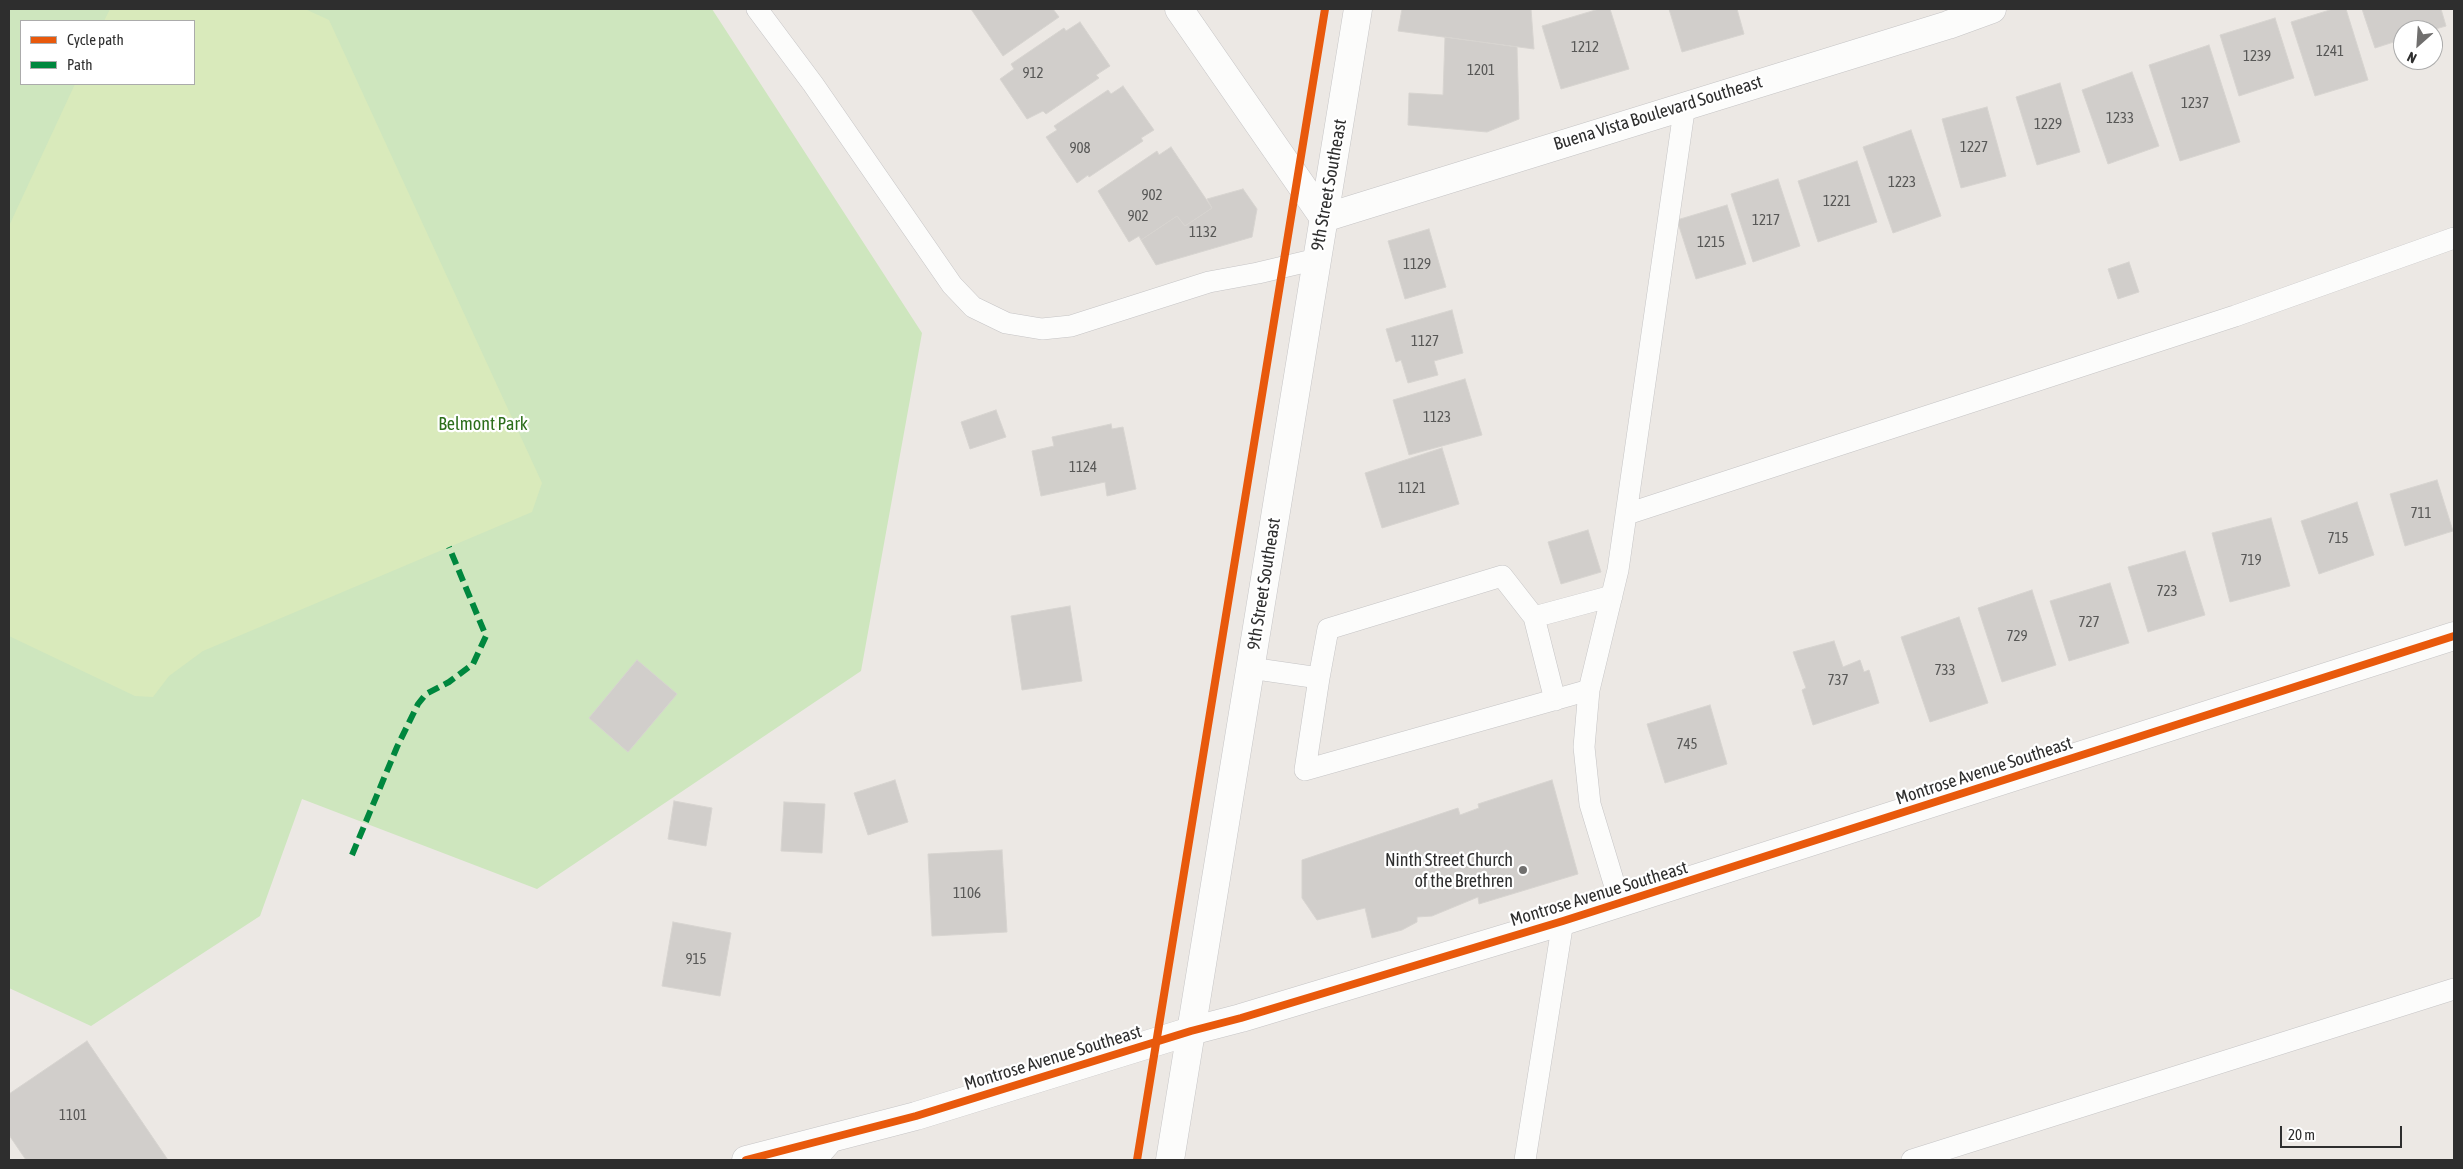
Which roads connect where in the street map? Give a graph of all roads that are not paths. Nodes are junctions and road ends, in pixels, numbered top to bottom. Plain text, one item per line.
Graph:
1 (757, 9) edge
2 (1179, 9) edge
3 (1358, 9) edge
4 (1992, 9) edge
5 (1684, 104) junction
6 (1324, 218) junction
7 (2454, 238) edge
8 (1317, 260) junction
9 (1627, 514) junction
10 (1612, 596) junction
11 (1534, 617) junction
12 (2454, 636) edge
13 (1250, 668) junction
14 (1319, 678) junction
15 (1589, 690) junction
16 (1555, 700) junction
17 (1620, 903) junction
18 (1563, 922) junction
19 (2454, 989) edge
20 (1191, 1031) junction
21 (836, 1137) junction
22 (746, 1160) edge
23 (816, 1160) edge
24 (1170, 1160) edge
25 (1525, 1160) edge
26 (1912, 1160) edge

1 - 8 lane
2 - 6 street
3 - 6 street, 9th Street Southeast
4 - 5 street, Buena Vista Boulevard Southeast
5 - 6 street, Buena Vista Boulevard Southeast
5 - 9 lane
6 - 8 street, 9th Street Southeast
7 - 9 lane
8 - 13 street, 9th Street Southeast
9 - 10 lane
10 - 11 lane
10 - 15 lane
11 - 14 lane
11 - 16 lane
12 - 17 street, Montrose Avenue Southeast
13 - 14 lane
13 - 20 street, 9th Street Southeast
14 - 16 lane
15 - 16 lane
15 - 17 lane
17 - 18 street, Montrose Avenue Southeast
18 - 20 street, Montrose Avenue Southeast
18 - 25 lane
19 - 26 lane
20 - 21 street, Montrose Avenue Southeast
20 - 24 street, 9th Street Southeast
21 - 22 street, Montrose Avenue Southeast
21 - 23 lane

